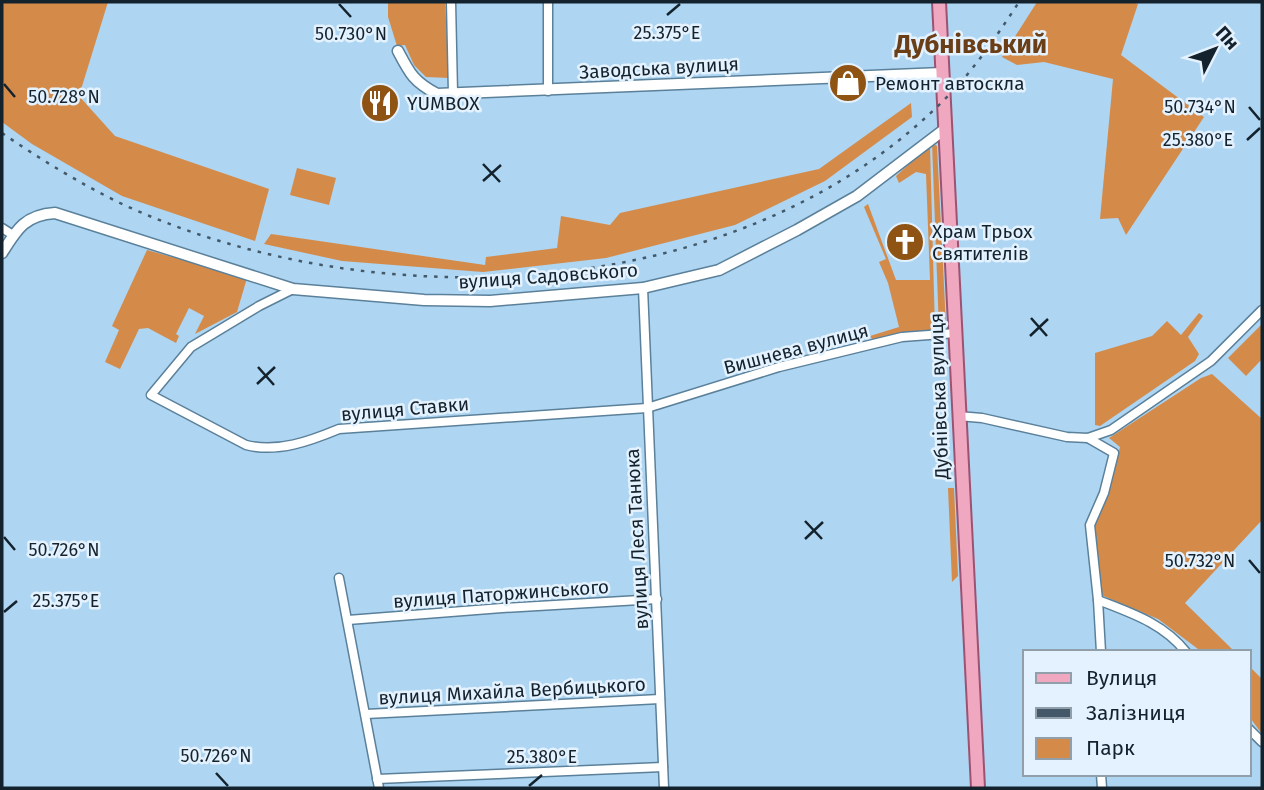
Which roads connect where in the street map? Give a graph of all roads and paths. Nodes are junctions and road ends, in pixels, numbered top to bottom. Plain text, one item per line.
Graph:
1 (451, 2) edge
2 (548, 2) edge
3 (939, 2) edge
4 (398, 51) dead end
5 (942, 73) junction
6 (548, 90) junction
7 (453, 93) junction
8 (945, 129) junction
9 (2, 228) edge
10 (13, 235) junction
11 (2, 253) edge
12 (643, 288) junction
13 (293, 289) junction
14 (1262, 310) edge
15 (956, 332) junction
16 (647, 408) junction
17 (958, 416) junction
18 (1088, 438) junction
19 (339, 578) dead end
20 (657, 600) junction
21 (1098, 600) junction
22 (348, 620) junction
23 (1101, 650) edge
24 (1184, 650) edge
25 (660, 699) junction
26 (366, 714) junction
27 (663, 767) junction
28 (378, 784) edge
29 (664, 788) edge
30 (978, 788) edge

1 - 7 street
2 - 6 street
3 - 5 main road, Дубнівська вулиця
4 - 7 street, Заводська вулиця
5 - 6 street, Заводська вулиця
5 - 8 main road, Дубнівська вулиця
6 - 7 street, Заводська вулиця
8 - 12 street, вулиця Садовського
8 - 15 main road, Дубнівська вулиця
9 - 10 street
10 - 11 street
10 - 13 street, вулиця Садовського
12 - 13 street, вулиця Садовського
12 - 16 street, вулиця Леся Танюка
13 - 16 street, вулиця Ставки
14 - 18 street
15 - 16 street, Вишнева вулиця
15 - 17 main road, Дубнівська вулиця
16 - 20 street, вулиця Леся Танюка
17 - 18 street
17 - 30 main road, Дубнівська вулиця
18 - 21 street
19 - 22 street
20 - 22 street, вулиця Паторжинського
20 - 25 street, вулиця Леся Танюка
21 - 23 street
21 - 24 street
22 - 26 street
25 - 26 street, вулиця Михайла Вербицького
25 - 27 street, вулиця Леся Танюка
26 - 28 street
27 - 28 street
27 - 29 street, вулиця Леся Танюка

